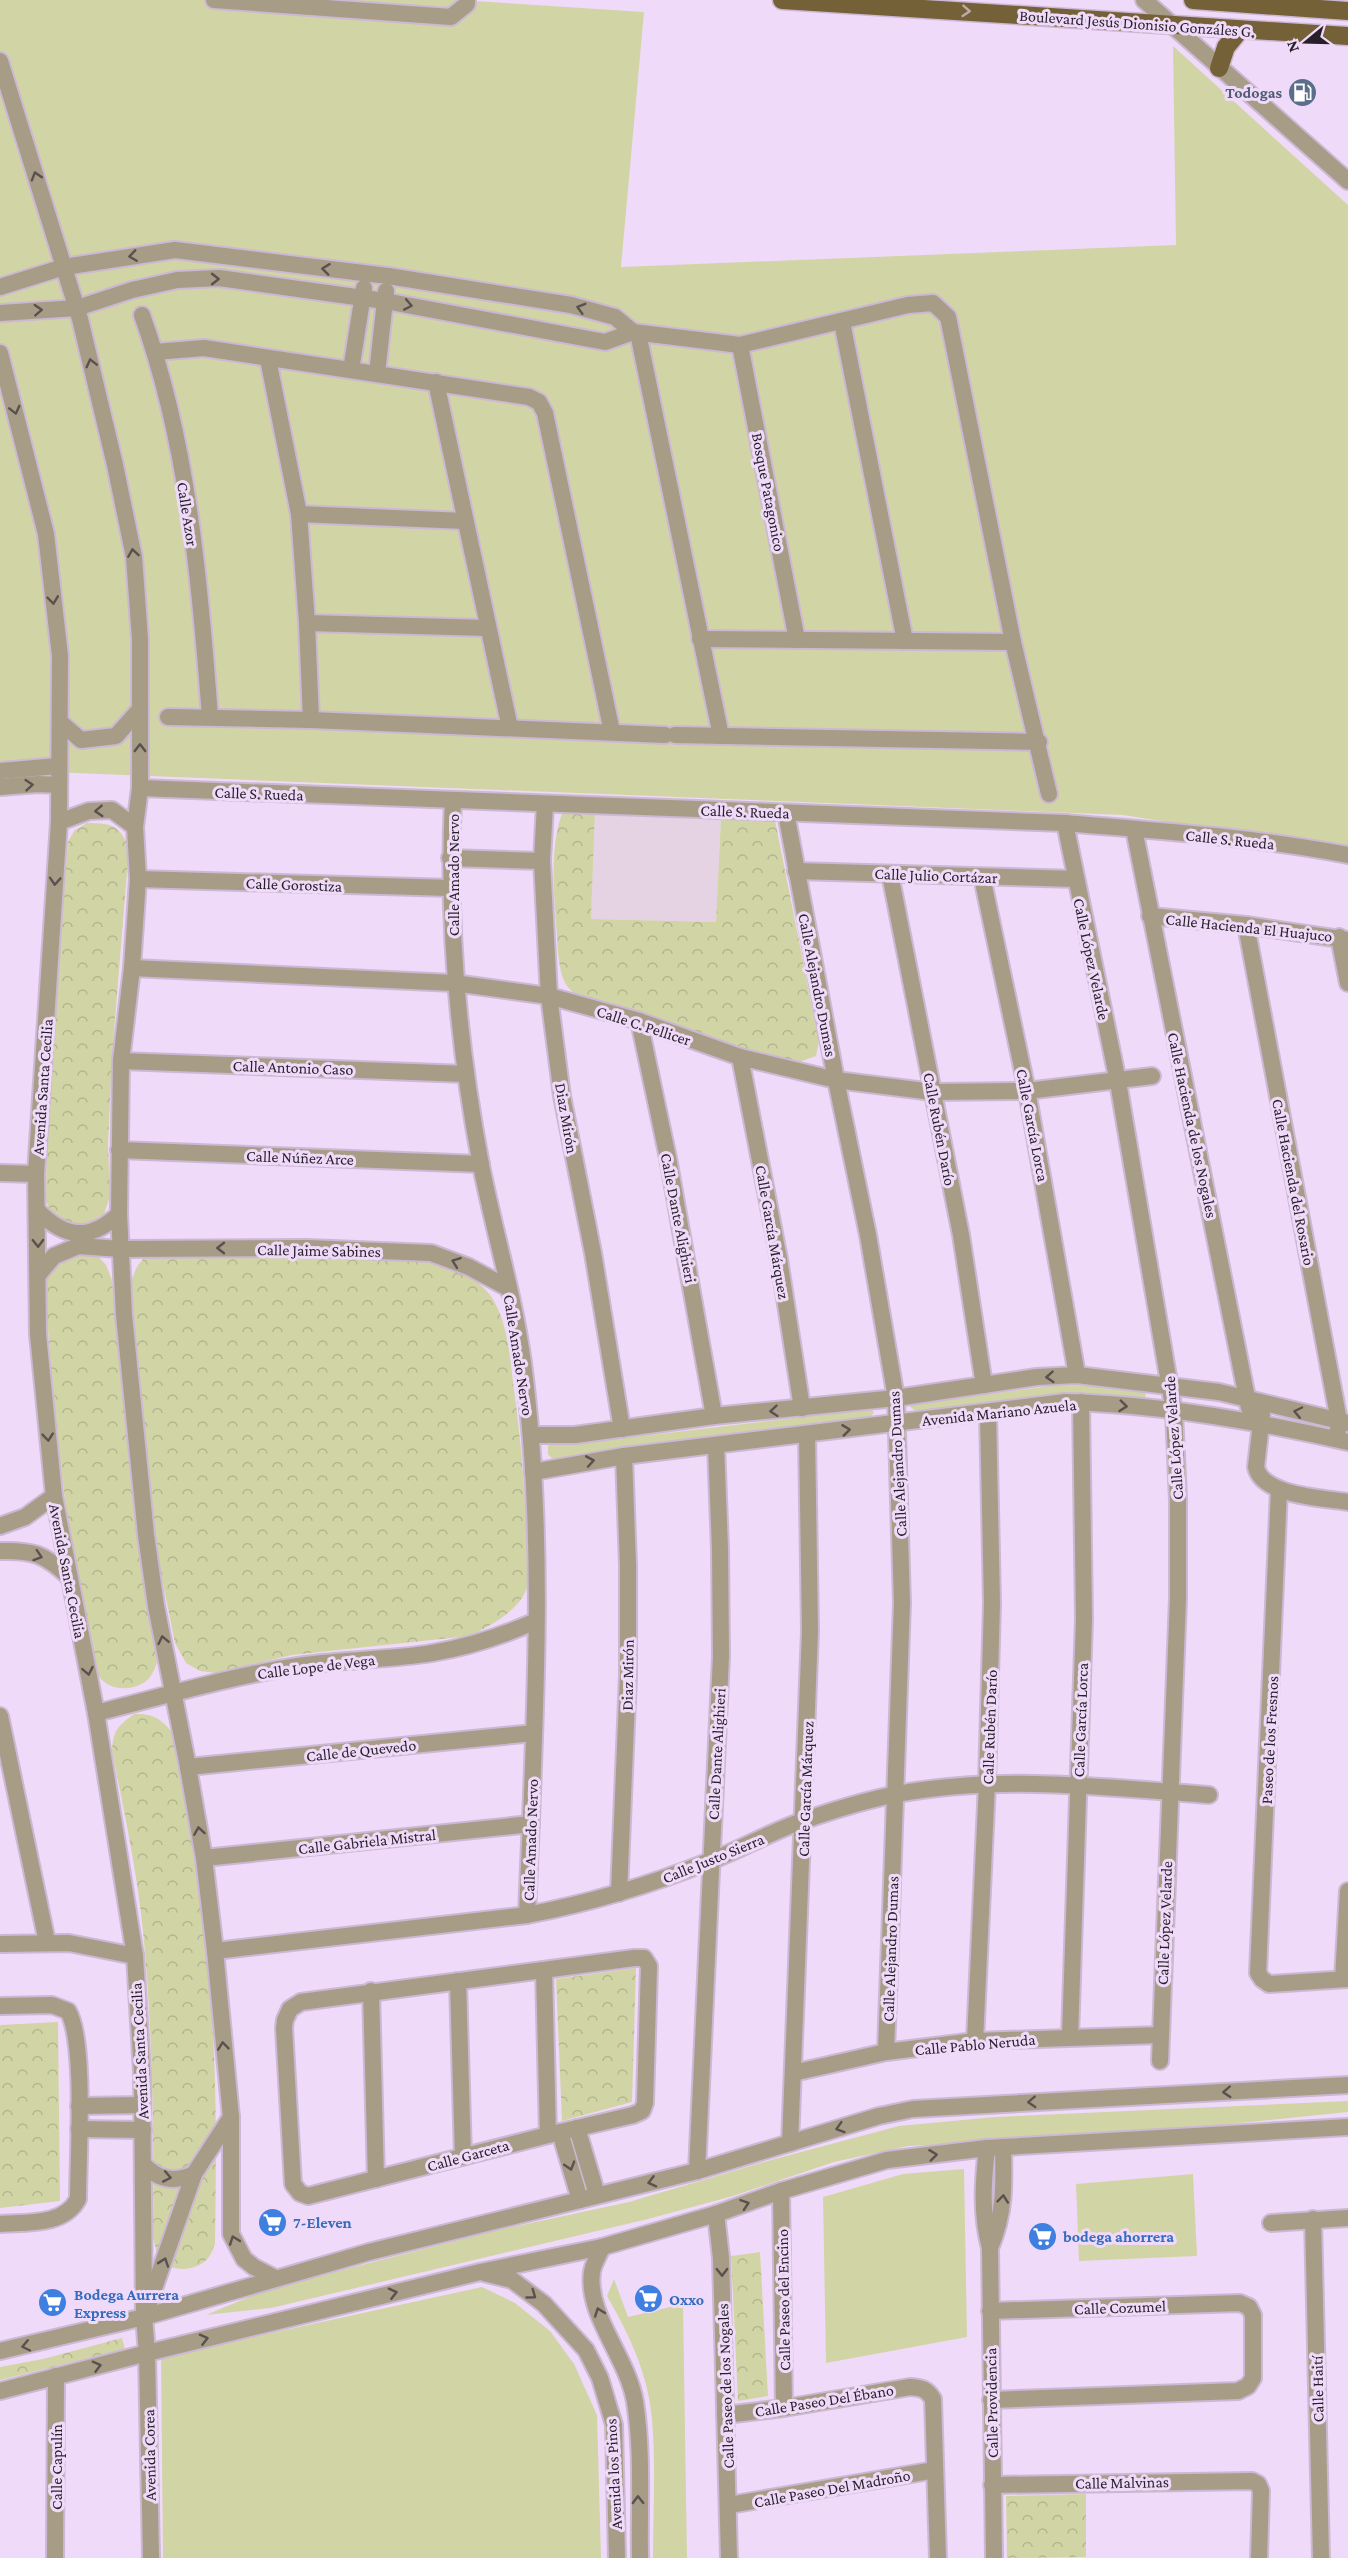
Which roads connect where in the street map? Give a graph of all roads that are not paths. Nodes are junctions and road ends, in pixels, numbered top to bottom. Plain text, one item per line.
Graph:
1 (214, 0) edge
2 (466, 0) edge
3 (782, 0) edge
4 (1144, 0) edge
5 (1194, 0) edge
6 (1348, 11) edge
7 (1172, 26) junction
8 (1240, 30) junction
9 (1348, 36) edge
10 (0, 61) edge
11 (1219, 68) junction
12 (1348, 181) edge
13 (64, 267) junction
14 (366, 273) junction
15 (388, 276) junction
16 (0, 287) edge
17 (362, 297) junction
18 (385, 301) junction
19 (77, 308) junction
20 (0, 313) edge
21 (142, 315) dead end
22 (842, 322) junction
23 (636, 332) junction
24 (740, 345) junction
25 (155, 352) junction
26 (0, 353) edge
27 (268, 359) junction
28 (351, 370) junction
29 (377, 374) junction
30 (436, 381) junction
31 (299, 514) junction
32 (465, 521) junction
33 (307, 623) junction
34 (487, 627) junction
35 (700, 639) junction
36 (797, 640) junction
37 (905, 641) junction
38 (1013, 642) junction
39 (140, 709) junction
40 (168, 717) dead end
41 (210, 717) junction
42 (311, 720) junction
43 (60, 723) junction
44 (510, 728) junction
45 (612, 732) junction
46 (721, 736) junction
47 (1039, 742) junction
48 (58, 766) junction
49 (0, 771) edge
50 (58, 785) junction
51 (0, 787) edge
52 (140, 788) junction
53 (1049, 794) dead end
54 (453, 800) junction
55 (545, 804) junction
56 (786, 813) junction
57 (59, 822) junction
58 (1065, 823) junction
59 (135, 827) junction
60 (1134, 829) junction
61 (1348, 855) edge
62 (450, 858) junction
63 (542, 861) junction
64 (796, 871) junction
65 (890, 874) junction
66 (982, 876) junction
67 (138, 879) junction
68 (1076, 879) junction
69 (451, 888) junction
70 (1150, 916) junction
71 (1246, 925) junction
72 (1344, 939) edge
73 (132, 968) junction
74 (454, 983) junction
75 (1348, 983) edge
76 (549, 996) junction
77 (639, 1021) junction
78 (740, 1057) junction
79 (121, 1061) junction
80 (466, 1074) junction
81 (1152, 1076) dead end
82 (836, 1080) junction
83 (1118, 1082) junction
84 (1027, 1091) junction
85 (933, 1092) junction
86 (118, 1150) junction
87 (481, 1164) junction
88 (0, 1173) edge
89 (36, 1174) junction
90 (38, 1210) junction
91 (119, 1214) junction
92 (121, 1249) junction
93 (38, 1275) junction
94 (508, 1288) junction
95 (1077, 1375) junction
96 (984, 1385) junction
97 (1171, 1387) junction
98 (896, 1398) junction
99 (1081, 1402) junction
100 (1256, 1402) junction
101 (802, 1408) junction
102 (988, 1412) junction
103 (1174, 1412) junction
104 (714, 1416) junction
105 (1256, 1422) junction
106 (1344, 1422) edge
107 (897, 1423) junction
108 (622, 1429) junction
109 (807, 1434) junction
110 (531, 1435) junction
111 (1343, 1441) edge
112 (716, 1445) junction
113 (624, 1456) junction
114 (533, 1473) junction
115 (1279, 1490) junction
116 (54, 1496) junction
117 (1348, 1502) edge
118 (0, 1526) edge
119 (0, 1551) edge
120 (69, 1577) junction
121 (536, 1621) junction
122 (174, 1694) junction
123 (96, 1713) junction
124 (0, 1716) edge
125 (534, 1733) junction
126 (189, 1767) junction
127 (987, 1783) junction
128 (1078, 1784) junction
129 (1169, 1792) junction
130 (896, 1795) junction
131 (1209, 1795) dead end
132 (804, 1820) junction
133 (531, 1824) junction
134 (204, 1858) junction
135 (710, 1861) junction
136 (1348, 1891) edge
137 (620, 1893) junction
138 (527, 1915) junction
139 (47, 1942) junction
140 (0, 1944) edge
141 (215, 1951) junction
142 (135, 1956) junction
143 (544, 1970) junction
144 (1346, 1979) edge
145 (458, 1982) junction
146 (371, 1991) junction
147 (0, 2007) edge
148 (1160, 2036) junction
149 (1070, 2037) junction
150 (975, 2041) junction
151 (886, 2052) junction
152 (1160, 2061) dead end
153 (793, 2073) junction
154 (1348, 2085) edge
155 (1266, 2090) junction
156 (1348, 2094) edge
157 (142, 2105) junction
158 (79, 2106) junction
159 (231, 2117) junction
160 (1348, 2127) edge
161 (577, 2128) junction
162 (79, 2129) junction
163 (142, 2130) junction
164 (554, 2133) junction
165 (790, 2143) junction
166 (995, 2148) junction
167 (463, 2157) junction
168 (143, 2164) junction
169 (697, 2171) junction
170 (194, 2174) junction
171 (375, 2180) junction
172 (781, 2192) junction
173 (597, 2195) junction
174 (580, 2200) junction
175 (716, 2214) junction
176 (1348, 2218) edge
177 (1313, 2219) junction
178 (1271, 2223) dead end
179 (0, 2224) edge
180 (602, 2247) junction
181 (480, 2272) junction
182 (275, 2278) junction
183 (990, 2311) junction
184 (144, 2317) junction
185 (0, 2351) edge
186 (147, 2352) junction
187 (624, 2367) junction
188 (56, 2376) junction
189 (600, 2378) junction
190 (0, 2391) edge
191 (991, 2400) junction
192 (784, 2408) junction
193 (724, 2415) junction
194 (935, 2470) junction
195 (992, 2485) junction
196 (729, 2505) junction
197 (55, 2558) edge
198 (151, 2558) edge
199 (618, 2558) edge
200 (639, 2558) edge
201 (729, 2558) edge
202 (938, 2558) edge
203 (994, 2558) edge
204 (1259, 2558) edge
205 (1321, 2558) edge

1 - 2 street
3 -> 7 main road, Boulevard Jesús Dionisio Gonzáles G.
4 - 7 street
5 - 6 main road, Boulevard Jesús Dionisio Gonzáles G.
7 - 8 main road, Boulevard Jesús Dionisio Gonzáles G.
7 - 11 street
8 - 9 main road, Boulevard Jesús Dionisio Gonzáles G.
8 - 11 main road
13 -> 10 street
11 - 12 street
14 -> 13 street
13 - 16 street
13 - 19 street
14 - 15 street
14 - 17 street
15 - 18 street
23 -> 15 street
17 - 18 street
19 -> 17 street
17 - 28 street
18 -> 23 street
18 - 29 street
20 -> 19 street
39 -> 19 street
21 - 25 street, Calle Azor
22 - 24 street
22 - 37 street
22 - 38 street
23 - 24 street
23 - 35 street
24 - 36 street, Bosque Patagonico
25 - 27 street
25 - 41 street, Calle Azor
26 -> 43 street, Avenida Santa Cecilia
27 - 28 street
27 - 31 street
28 - 29 street
29 - 30 street
30 - 32 street
30 - 45 street
31 - 32 street
31 - 33 street
32 - 34 street
33 - 34 street
33 - 42 street
34 - 44 street
35 - 36 street
35 - 46 street
36 - 37 street
37 - 38 street
38 - 47 street
39 - 43 street
52 -> 39 street
40 - 41 street
41 - 42 street
42 - 44 street
43 - 48 street, Avenida Santa Cecilia
44 - 45 street
45 - 46 street
46 - 47 street
47 - 53 street
48 - 49 street
48 - 50 street, Avenida Santa Cecilia
51 -> 50 street
50 - 57 street, Avenida Santa Cecilia
52 - 54 street, Calle S. Rueda
52 - 59 street
54 - 55 street, Calle S. Rueda
54 - 62 street, Calle Amado Nervo
55 - 56 street, Calle S. Rueda
55 - 63 street, Diaz Mirón
56 - 58 street, Calle S. Rueda
56 - 64 street, Calle Alejandro Dumas
59 -> 57 street
57 -> 89 street, Avenida Santa Cecilia
58 - 60 street, Calle S. Rueda
58 - 68 street, Calle López Velarde
59 - 67 street
60 - 61 street, Calle S. Rueda
60 - 70 street, Calle Hacienda de los Nogales
62 - 63 street
62 - 69 street, Calle Amado Nervo
63 - 76 street, Diaz Mirón
64 - 65 street, Calle Julio Cortázar
64 - 82 street, Calle Alejandro Dumas
65 - 66 street, Calle Julio Cortázar
65 - 85 street, Calle Rubén Darío
66 - 68 street, Calle Julio Cortázar
66 - 84 street, Calle García Lorca
67 - 69 street, Calle Gorostiza
67 - 73 street
68 - 83 street, Calle López Velarde
69 - 74 street, Calle Amado Nervo
70 - 71 street, Calle Hacienda El Huajuco
70 - 100 street, Calle Hacienda de los Nogales
71 - 72 street, Calle Hacienda El Huajuco
71 - 106 street, Calle Hacienda del Rosario
72 - 75 street
73 - 74 street, Calle C. Pellicer
73 - 79 street
74 - 76 street, Calle C. Pellicer
74 - 80 street, Calle Amado Nervo
76 - 77 street, Calle C. Pellicer
76 - 108 street, Diaz Mirón
77 - 78 street, Calle C. Pellicer
77 - 104 street, Calle Dante Alighieri
78 - 82 street, Calle C. Pellicer
78 - 101 street, Calle García Márquez
79 - 80 street, Calle Antonio Caso
79 - 86 street
80 - 87 street, Calle Amado Nervo
81 - 83 street, Calle C. Pellicer
82 - 85 street, Calle C. Pellicer
82 - 98 street, Calle Alejandro Dumas
83 - 84 street, Calle C. Pellicer
83 - 97 street, Calle López Velarde
84 - 85 street, Calle C. Pellicer
84 - 95 street, Calle García Lorca
85 - 96 street, Calle Rubén Darío
86 - 87 street, Calle Núñez Arce
86 - 91 street
87 - 94 street, Calle Amado Nervo
88 - 89 street
89 - 90 street, Avenida Santa Cecilia
90 - 91 street
90 -> 93 street, Avenida Santa Cecilia
91 - 92 street
92 - 93 street, Calle Jaime Sabines
94 -> 92 street, Calle Jaime Sabines
122 -> 92 street
93 -> 116 street, Avenida Santa Cecilia
94 - 110 street, Calle Amado Nervo
95 -> 96 street, Avenida Mariano Azuela
95 - 97 street, Avenida Mariano Azuela
96 - 98 street, Avenida Mariano Azuela
97 - 100 street, Avenida Mariano Azuela
97 - 103 street, Calle López Velarde
98 - 101 street, Avenida Mariano Azuela
98 - 107 street, Calle Alejandro Dumas
99 - 102 street, Avenida Mariano Azuela
99 -> 103 street, Avenida Mariano Azuela
99 - 128 street, Calle García Lorca
100 - 105 street, Calle Hacienda de los Nogales
106 -> 100 street, Avenida Mariano Azuela
101 -> 104 street, Avenida Mariano Azuela
102 - 107 street, Avenida Mariano Azuela
102 - 127 street, Calle Rubén Darío
103 - 105 street, Avenida Mariano Azuela
103 - 129 street, Calle López Velarde
104 - 108 street, Avenida Mariano Azuela
105 - 111 street, Avenida Mariano Azuela
105 - 115 street, Calle Hacienda de los Nogales
106 - 111 street, Calle Hacienda del Rosario
109 -> 107 street, Avenida Mariano Azuela
107 - 130 street, Calle Alejandro Dumas
108 - 110 street, Avenida Mariano Azuela
109 - 112 street, Avenida Mariano Azuela
109 - 132 street, Calle García Márquez
110 - 114 street, Calle Amado Nervo
112 - 113 street, Avenida Mariano Azuela
112 - 135 street, Calle Dante Alighieri
114 -> 113 street, Avenida Mariano Azuela
113 - 137 street, Diaz Mirón
114 - 121 street, Calle Amado Nervo
115 - 117 street
115 - 144 street, Paseo de los Fresnos
116 - 118 street
116 - 120 street, Avenida Santa Cecilia
119 -> 120 street
120 -> 123 street, Avenida Santa Cecilia
121 - 122 street, Calle Lope de Vega
121 - 125 street, Calle Amado Nervo
122 - 123 street, Calle Lope de Vega
122 - 126 street
123 - 142 street, Avenida Santa Cecilia
124 - 139 street
125 - 126 street, Calle de Quevedo
125 - 133 street, Calle Amado Nervo
134 -> 126 street
127 - 128 street, Calle Justo Sierra
127 - 130 street, Calle Justo Sierra
127 - 150 street, Calle Rubén Darío
128 - 129 street, Calle Justo Sierra
128 - 149 street, Calle García Lorca
129 - 131 street, Calle Justo Sierra
129 - 148 street, Calle López Velarde
130 - 132 street, Calle Justo Sierra
130 - 151 street, Calle Alejandro Dumas
132 - 135 street, Calle Justo Sierra
132 - 153 street, Calle García Márquez
133 - 134 street, Calle Gabriela Mistral
133 - 138 street, Calle Amado Nervo
134 - 141 street
135 - 137 street, Calle Justo Sierra
135 - 169 street, Calle Dante Alighieri
136 - 144 street
137 - 138 street, Calle Justo Sierra
138 - 141 street, Calle Justo Sierra
139 - 140 street
139 - 142 street
159 -> 141 street
142 - 157 street, Avenida Santa Cecilia
143 - 145 street
143 - 161 street, Calle Garceta
143 - 164 street
145 - 146 street
145 - 167 street
146 - 171 street
146 - 171 street, Calle Garceta
147 - 158 street
148 - 149 street, Calle Pablo Neruda
148 - 152 street, Calle López Velarde
149 - 150 street, Calle Pablo Neruda
150 - 151 street, Calle Pablo Neruda
151 - 153 street, Calle Pablo Neruda
153 - 165 street, Calle García Márquez
154 - 155 street
155 - 156 street
155 -> 165 street
157 - 158 street
157 - 163 street, Avenida Santa Cecilia
158 - 162 street
159 - 170 street
182 -> 159 street
160 - 166 street
161 - 164 street, Calle Garceta
161 - 173 street
162 - 163 street
162 - 179 street
163 - 168 street, Avenida Santa Cecilia
164 - 167 street, Calle Garceta
164 -> 174 street
165 - 169 street
172 -> 166 street
166 - 183 street, Calle Providencia
167 - 171 street, Calle Garceta
168 -> 170 street
168 - 184 street, Avenida Santa Cecilia
169 -> 173 street
184 -> 170 street
175 -> 172 street
172 - 192 street, Calle Paseo del Encino
173 - 174 street
174 - 182 street
175 - 180 street
175 -> 193 street, Calle Paseo de los Nogales
176 - 177 street
177 - 178 street
177 - 205 street, Calle Haití
180 - 181 street
187 -> 180 street, Avenida los Pinos
186 -> 181 street
181 -> 189 street, Avenida los Pinos
182 - 184 street
183 - 191 street, Calle Providencia
183 - 191 street, Calle Cozumel
184 -> 185 street
184 - 186 street, Avenida Corea
188 -> 186 street
186 - 198 street, Avenida Corea
187 - 189 street
200 -> 187 street, Avenida los Pinos
188 - 190 street
188 - 197 street, Calle Capulín
189 - 199 street, Avenida los Pinos
191 - 195 street, Calle Providencia
192 - 193 street, Calle Paseo Del Ébano
192 - 194 street, Calle Paseo Del Ébano
193 - 196 street, Calle Paseo de los Nogales
194 - 196 street, Calle Paseo Del Madroño
194 - 202 street
195 - 203 street, Calle Providencia
195 - 204 street, Calle Malvinas
196 - 201 street, Calle Paseo de los Nogales

